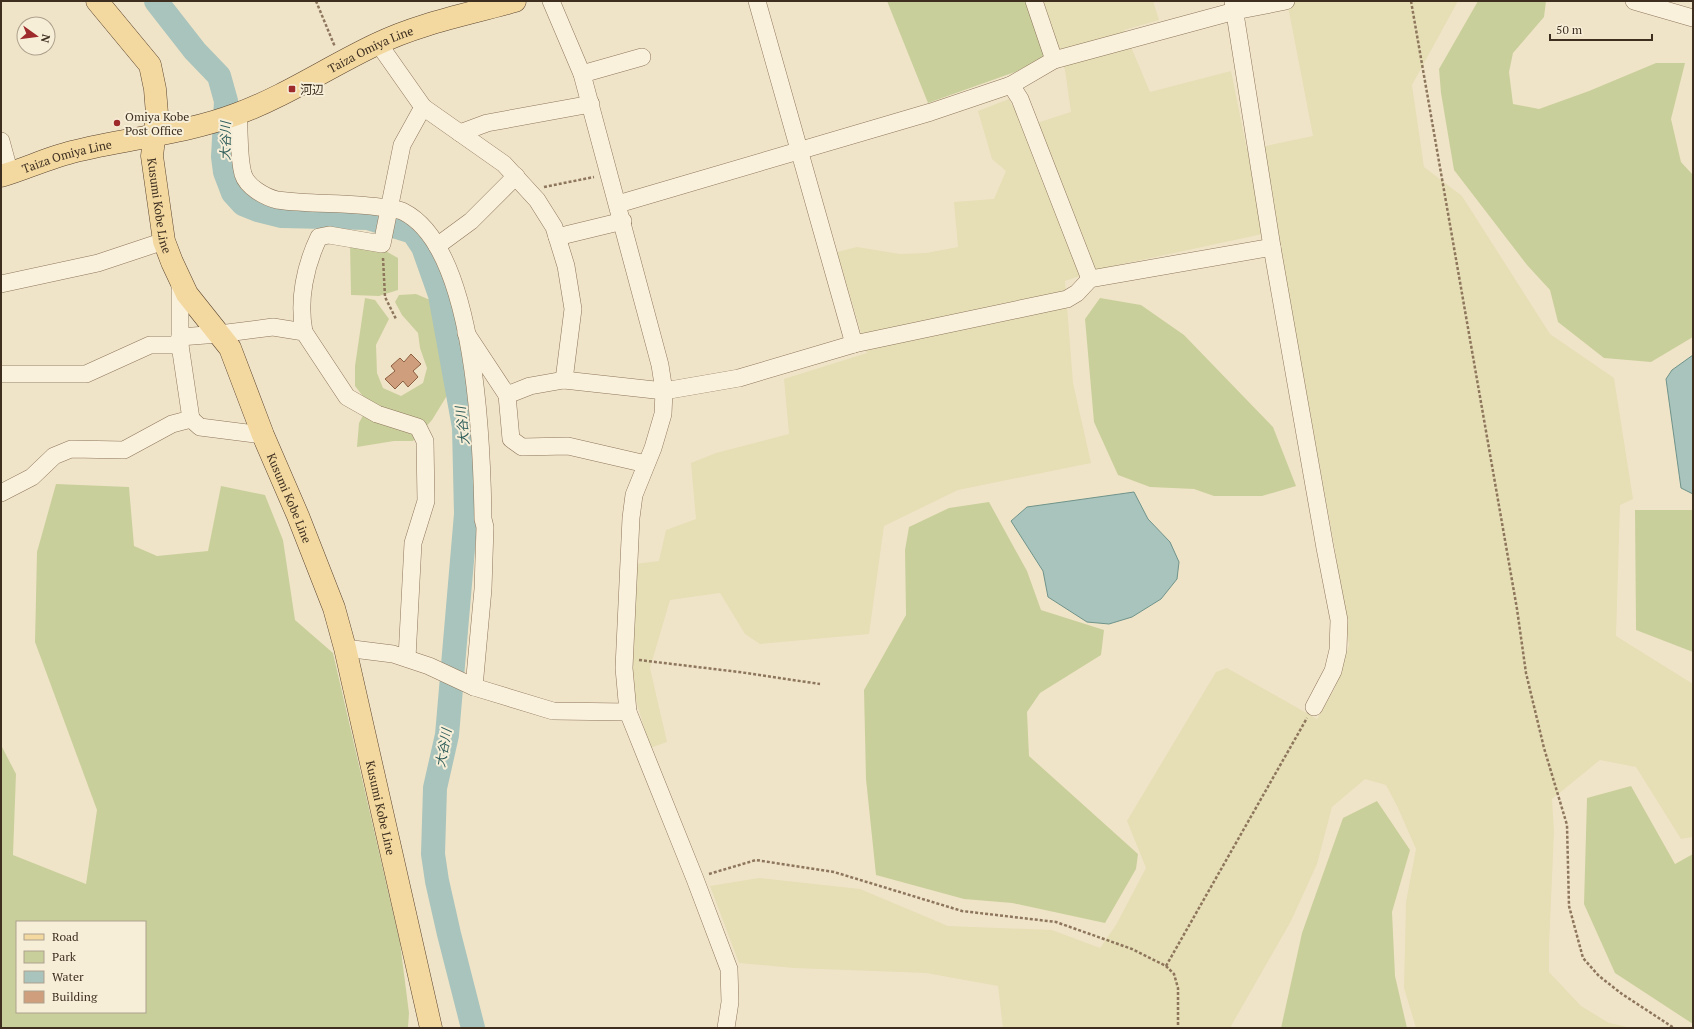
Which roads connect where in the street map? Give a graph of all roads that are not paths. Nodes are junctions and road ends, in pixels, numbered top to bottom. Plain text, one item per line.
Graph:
1 (97, 1) edge
2 (515, 1) edge
3 (551, 1) edge
4 (757, 1) edge
5 (1034, 1) edge
6 (1286, 1) edge
7 (1634, 1) edge
8 (1234, 6) edge
9 (1693, 18) edge
10 (378, 43) junction
11 (642, 57) dead end
12 (1054, 60) junction
13 (582, 74) junction
14 (1011, 84) junction
15 (591, 104) junction
16 (423, 107) junction
17 (229, 117) junction
18 (460, 133) junction
19 (155, 136) junction
20 (1, 141) edge
21 (799, 152) junction
22 (5, 175) edge
23 (516, 176) junction
24 (618, 204) junction
25 (388, 213) junction
26 (623, 222) junction
27 (557, 237) junction
28 (164, 241) junction
29 (437, 246) junction
30 (1272, 247) junction
31 (180, 280) junction
32 (1090, 280) junction
33 (1, 284) edge
34 (304, 332) junction
35 (466, 333) junction
36 (219, 334) junction
37 (180, 341) junction
38 (854, 344) junction
39 (1, 374) edge
40 (564, 380) junction
41 (664, 391) junction
42 (506, 395) junction
43 (191, 419) junction
44 (263, 435) junction
45 (646, 464) junction
46 (1, 493) edge
47 (345, 648) junction
48 (407, 658) junction
49 (474, 687) junction
50 (1314, 707) road end
51 (628, 712) junction
52 (431, 1028) edge
53 (726, 1028) edge

1 - 19 main road, Kusumi Kobe Line
2 - 10 main road, Taiza Omiya Line
3 - 13 street
4 - 21 street
5 - 12 street
6 - 8 street
7 - 9 street
8 - 12 street
8 - 30 street
10 - 16 street
10 - 17 main road, Taiza Omiya Line
11 - 13 street
12 - 14 street
13 - 15 street
14 - 21 street
14 - 32 street
15 - 18 street
15 - 24 street
16 - 18 street
16 - 25 street
17 - 19 main road, Taiza Omiya Line
17 - 25 street
18 - 23 street
19 - 22 main road, Taiza Omiya Line
19 - 28 main road, Kusumi Kobe Line
20 - 22 street
21 - 24 street
21 - 38 street
23 - 27 street
23 - 29 street
24 - 26 street
25 - 29 street
25 - 34 street
26 - 27 street
26 - 41 street
27 - 40 street
28 - 31 main road, Kusumi Kobe Line
28 - 33 street
29 - 35 street
30 - 32 street
30 - 50 street
31 - 36 main road, Kusumi Kobe Line
31 - 37 street
32 - 38 street
34 - 36 street
34 - 48 street
35 - 42 street
35 - 49 street
36 - 37 street
36 - 44 main road, Kusumi Kobe Line
37 - 39 street
37 - 43 street
38 - 41 street
40 - 41 street
40 - 42 street
41 - 45 street
42 - 45 street
43 - 44 street
43 - 46 street
44 - 47 main road, Kusumi Kobe Line
45 - 51 street
47 - 48 street
47 - 52 main road, Kusumi Kobe Line
48 - 49 street
49 - 51 street
51 - 53 street

